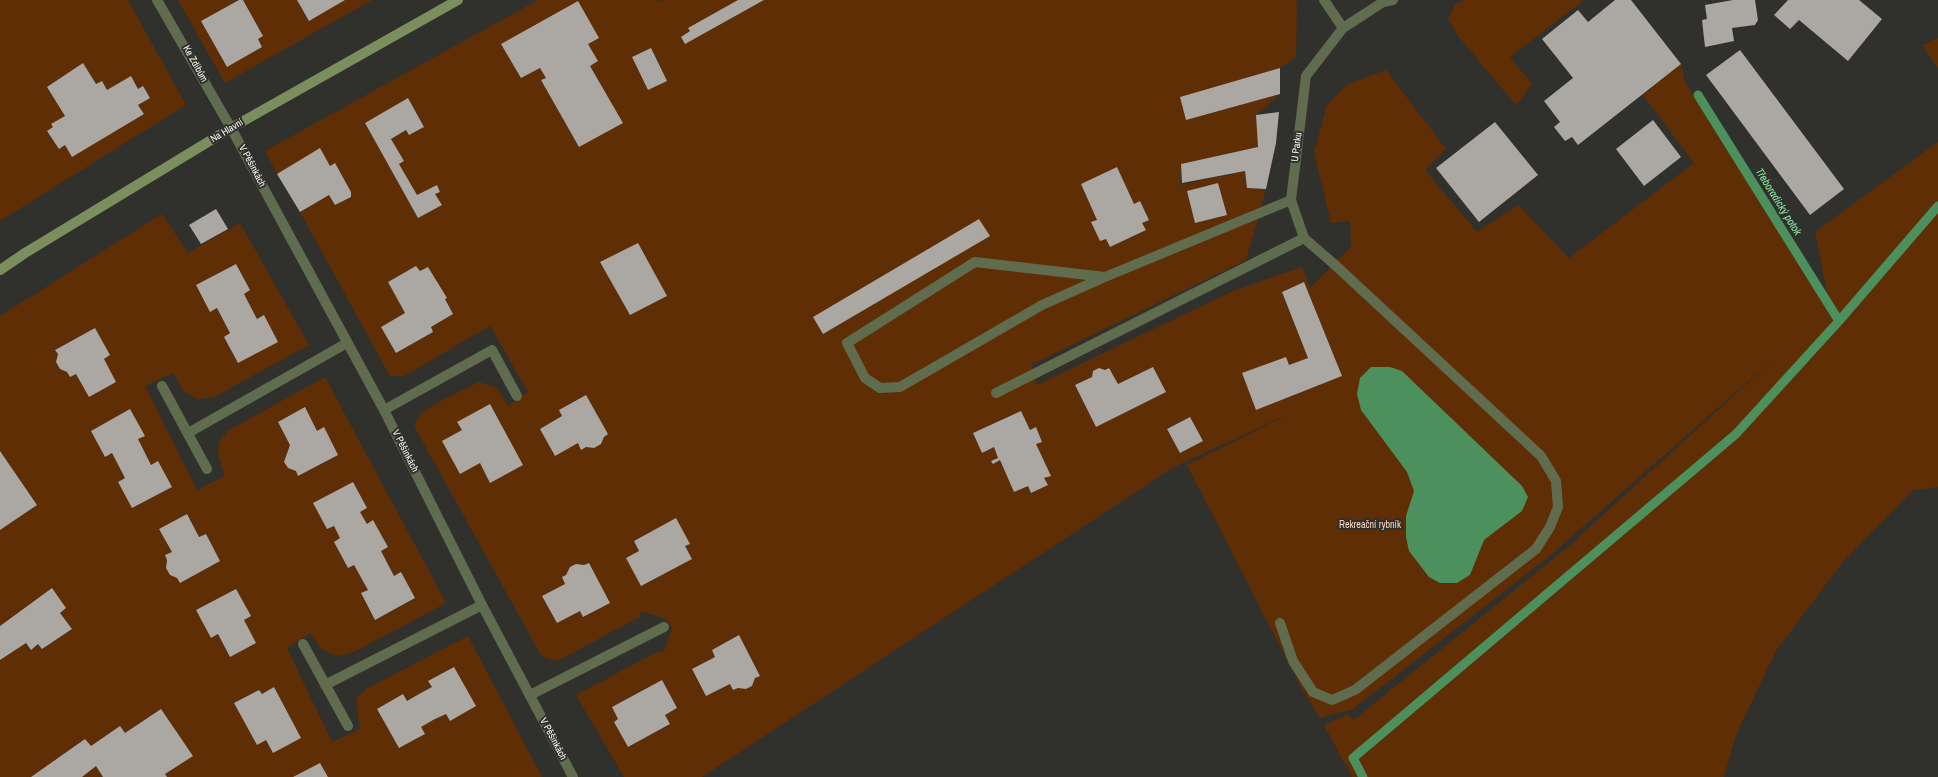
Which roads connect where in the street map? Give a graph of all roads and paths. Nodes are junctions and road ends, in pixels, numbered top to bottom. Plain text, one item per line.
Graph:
1 (158, 0) edge
2 (458, 0) edge
3 (1324, 0) edge
4 (1393, 0) edge
5 (1382, 1) edge
6 (1343, 28) junction
7 (231, 128) junction
8 (1291, 200) junction
9 (1304, 238) junction
10 (0, 270) edge
11 (1105, 276) junction
12 (347, 343) junction
13 (162, 386) dead end
14 (996, 394) dead end
15 (517, 396) dead end
16 (384, 410) junction
17 (188, 433) junction
18 (207, 469) dead end
19 (482, 605) junction
20 (1280, 623) dead end
21 (664, 627) dead end
22 (303, 644) dead end
23 (325, 685) junction
24 (530, 695) junction
25 (348, 726) dead end
26 (573, 777) edge

1 - 7 street, Ke Zdibům
2 - 7 main road, Na Hlavní
3 - 6 street
4 - 5 street, U Parku
5 - 6 street, U Parku
6 - 8 street, U Parku
7 - 10 main road, Na Hlavní
7 - 12 street, V Pěšinkách
8 - 9 street, U Parku
8 - 11 street
9 - 14 street
9 - 20 street
11 - 11 street
12 - 16 street, V Pěšinkách
12 - 17 street
13 - 17 street
15 - 16 street
16 - 19 street, V Pěšinkách
17 - 18 street
19 - 23 street
19 - 24 street, V Pěšinkách
21 - 24 street
22 - 23 street
23 - 25 street
24 - 26 street, V Pěšinkách

